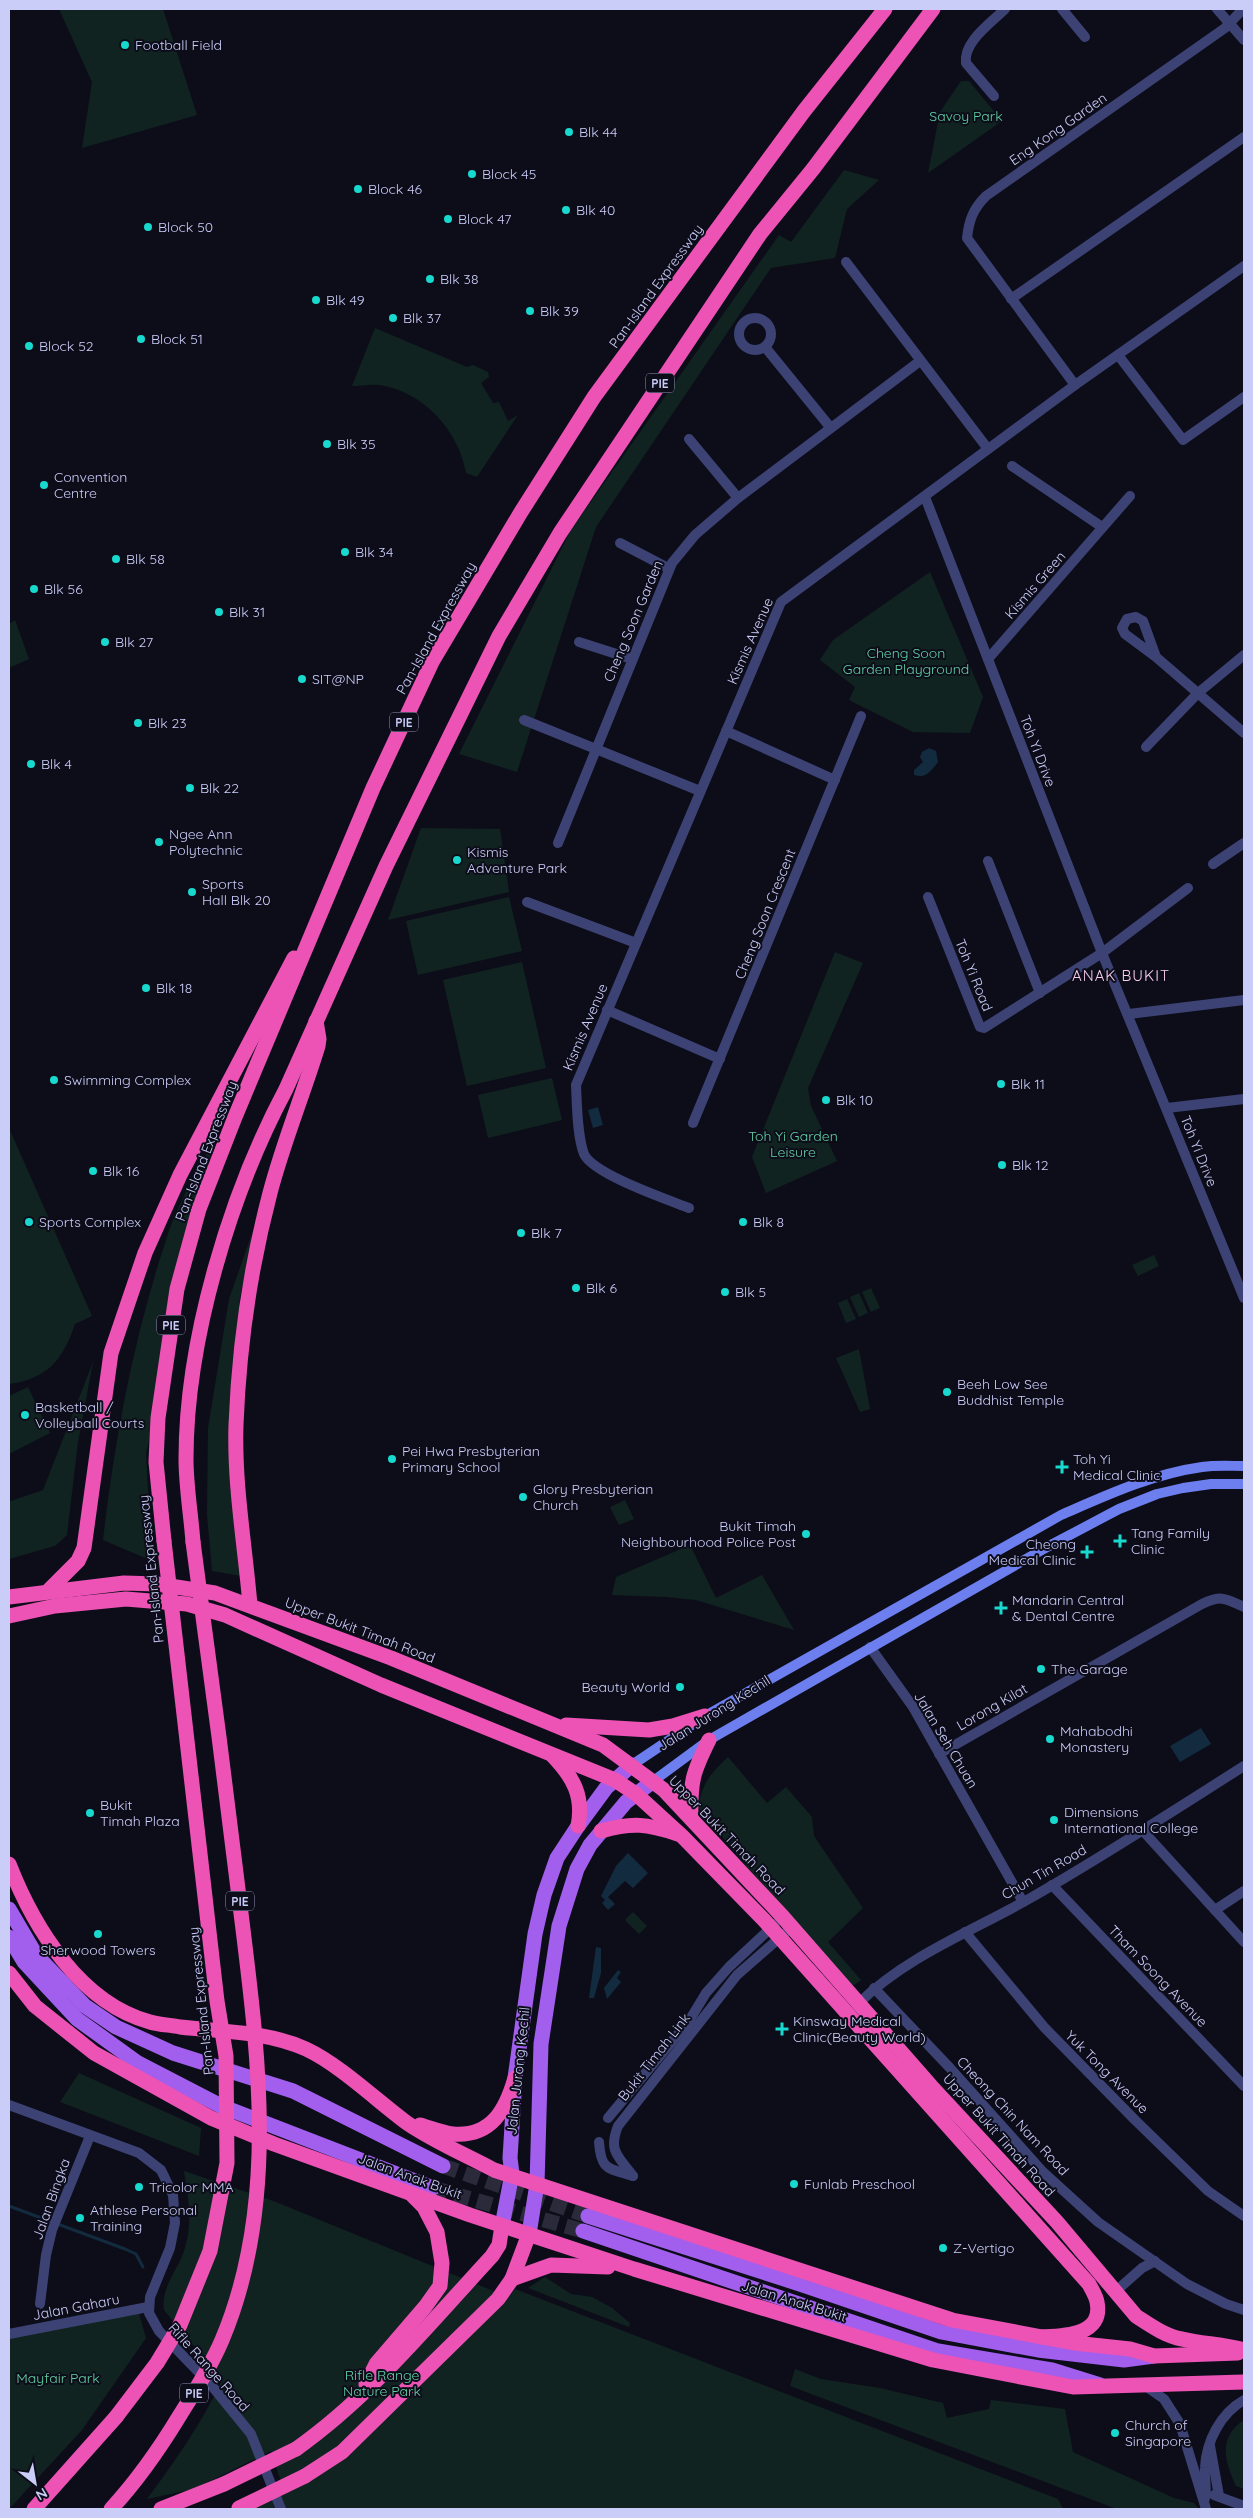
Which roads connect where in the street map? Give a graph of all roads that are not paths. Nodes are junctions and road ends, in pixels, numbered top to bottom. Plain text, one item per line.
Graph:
1 (885, 9) edge
2 (933, 9) edge
3 (944, 9) edge
4 (1004, 9) edge
5 (1062, 9) edge
6 (1217, 9) edge
7 (1243, 9) edge
8 (1230, 23) junction
9 (914, 34) junction
10 (1085, 37) dead end
11 (1244, 40) edge
12 (994, 96) dead end
13 (1244, 137) edge
14 (846, 262) dead end
15 (1244, 266) edge
16 (1011, 299) junction
17 (765, 347) dead end
18 (1118, 355) junction
19 (920, 360) junction
20 (1075, 385) junction
21 (1244, 397) edge
22 (830, 427) junction
23 (689, 439) dead end
24 (988, 449) junction
25 (1012, 466) dead end
26 (1130, 496) dead end
27 (925, 497) junction
28 (738, 498) junction
29 (1102, 527) junction
30 (620, 543) dead end
31 (668, 568) junction
32 (579, 642) dead end
33 (1244, 655) edge
34 (1156, 657) dead end
35 (632, 659) junction
36 (988, 660) junction
37 (1198, 693) junction
38 (861, 716) dead end
39 (524, 720) dead end
40 (726, 731) junction
41 (1244, 733) edge
42 (1146, 746) dead end
43 (596, 749) junction
44 (835, 780) junction
45 (700, 791) junction
46 (558, 843) dead end
47 (1244, 843) edge
48 (988, 861) dead end
49 (1213, 864) dead end
50 (1188, 888) dead end
51 (928, 897) dead end
52 (527, 902) dead end
53 (636, 943) junction
54 (308, 944) junction
55 (1102, 953) junction
56 (1040, 993) junction
57 (1244, 1000) edge
58 (607, 1010) junction
59 (1128, 1014) junction
60 (316, 1021) junction
61 (720, 1059) junction
62 (1244, 1099) edge
63 (1167, 1108) junction
64 (694, 1123) dead end
65 (688, 1208) dead end
66 (1244, 1298) edge
67 (1244, 1466) edge
68 (1244, 1484) edge
69 (49, 1590) junction
70 (200, 1591) junction
71 (9, 1596) edge
72 (250, 1605) junction
73 (1244, 1607) edge
74 (11, 1617) edge
75 (870, 1647) junction
76 (705, 1716) junction
77 (555, 1724) junction
78 (709, 1740) junction
79 (939, 1754) junction
80 (552, 1755) junction
81 (632, 1765) junction
82 (1244, 1766) edge
83 (615, 1780) junction
84 (652, 1782) junction
85 (636, 1794) junction
86 (691, 1818) junction
87 (578, 1826) junction
88 (1143, 1830) junction
89 (601, 1831) junction
90 (682, 1836) junction
91 (9, 1864) edge
92 (1052, 1885) junction
93 (1244, 1891) edge
94 (1023, 1902) junction
95 (9, 1909) edge
96 (1215, 1910) junction
97 (788, 1922) junction
98 (965, 1932) junction
99 (775, 1933) junction
100 (9, 1937) edge
101 (1244, 1942) edge
102 (9, 1974) edge
103 (874, 1988) junction
104 (859, 2003) junction
105 (515, 2078) junction
106 (1244, 2086) edge
107 (9, 2105) edge
108 (608, 2118) dead end
109 (406, 2122) junction
110 (90, 2136) junction
111 (599, 2142) dead end
112 (443, 2166) tunnel mouth
113 (512, 2174) junction
114 (537, 2184) junction
115 (433, 2188) tunnel mouth
116 (410, 2193) junction
117 (588, 2216) tunnel mouth
118 (1244, 2216) edge
119 (502, 2226) junction
120 (583, 2231) tunnel mouth
121 (529, 2234) junction
122 (1142, 2252) junction
123 (1155, 2261) junction
124 (634, 2269) junction
125 (1138, 2271) junction
126 (512, 2279) junction
127 (1116, 2291) junction
128 (40, 2304) dead end
129 (148, 2307) junction
130 (1244, 2310) edge
131 (9, 2334) edge
132 (1041, 2337) junction
133 (1244, 2351) edge
134 (1154, 2356) junction
135 (1244, 2382) edge
136 (1102, 2385) junction
137 (1144, 2385) junction
138 (361, 2396) junction
139 (1244, 2400) edge
140 (1210, 2445) junction
141 (1219, 2496) junction
142 (1204, 2499) edge
143 (1244, 2506) edge
144 (34, 2509) edge
145 (112, 2509) edge
146 (162, 2509) edge
147 (238, 2509) edge
148 (281, 2509) edge

1 - 54 highway, Pan-Island Expressway / PIE
2 - 9 highway, PIE
3 - 9 highway
4 - 12 street
5 - 10 street
6 - 8 street
7 - 8 street, Eng Kong Garden
8 - 11 street
8 - 16 street, Eng Kong Garden
9 - 60 highway, PIE
13 - 16 street
14 - 19 street
15 - 18 street
16 - 20 street, Eng Kong Garden
17 - 22 street
18 - 20 street
18 - 21 street
19 - 22 street, Cheng Soon Garden
19 - 24 street
20 - 24 street, Kismis Avenue
22 - 28 street, Cheng Soon Garden
23 - 28 street
24 - 27 street, Kismis Avenue
25 - 29 street
26 - 29 street, Kismis Green
27 - 36 street, Toh Yi Drive
27 - 40 street, Kismis Avenue
28 - 31 street, Cheng Soon Garden
29 - 36 street, Kismis Green
30 - 31 street
31 - 35 street, Cheng Soon Garden
32 - 35 street
33 - 37 street
34 - 37 street
35 - 43 street, Cheng Soon Garden
36 - 55 street, Toh Yi Drive
37 - 41 street
37 - 42 street
38 - 44 street, Cheng Soon Crescent
39 - 43 street
40 - 44 street
40 - 45 street, Kismis Avenue
43 - 45 street
43 - 46 street, Cheng Soon Garden
44 - 61 street, Cheng Soon Crescent
45 - 53 street, Kismis Avenue
47 - 49 street
48 - 56 street
50 - 55 street, Toh Yi Road
51 - 56 street, Toh Yi Road
52 - 53 street
53 - 58 street, Kismis Avenue
54 - 69 highway
54 - 144 highway, Pan-Island Expressway / PIE, bridge
55 - 56 street, Toh Yi Road
55 - 59 street, Toh Yi Drive
57 - 59 street
58 - 61 street
58 - 65 street, Kismis Avenue
59 - 63 street, Toh Yi Drive
60 - 70 highway, PIE, bridge
60 - 72 highway
61 - 64 street, Cheng Soon Crescent
62 - 63 street
63 - 66 street, Toh Yi Drive
67 - 76 main road, Jalan Jurong Kechil
68 - 75 main road, Jalan Jurong Kechil
69 - 70 highway, Upper Bukit Timah Road
69 - 71 highway, Upper Bukit Timah Road
70 - 72 highway, Upper Bukit Timah Road
70 - 145 highway, PIE, bridge
72 - 77 highway, Upper Bukit Timah Road
73 - 79 street, Lorong Kilat
74 - 80 highway
75 - 78 main road, Jalan Jurong Kechil
75 - 79 street, Jalan Seh Chuan
76 - 77 highway
76 - 81 main road, Jalan Jurong Kechil
77 - 81 highway, Upper Bukit Timah Road
78 - 84 main road, Jalan Jurong Kechil
78 - 86 highway
79 - 94 street, Jalan Seh Chuan
80 - 83 highway
80 - 87 highway
81 - 83 main road, Jalan Jurong Kechil
81 - 84 highway, Upper Bukit Timah Road
82 - 88 street, Chun Tin Road
83 - 85 highway
83 - 87 main road, Jalan Jurong Kechil
84 - 85 main road, Jalan Jurong Kechil
84 - 86 highway, Upper Bukit Timah Road
85 - 89 main road, Jalan Jurong Kechil
85 - 90 highway
86 - 97 highway, Upper Bukit Timah Road
87 - 105 main road, Jalan Jurong Kechil
88 - 92 street, Chun Tin Road
88 - 96 street
89 - 90 highway
89 - 114 main road, Jalan Jurong Kechil
90 - 99 highway
91 - 109 highway, Jalan Anak Bukit
92 - 94 street, Chun Tin Road
92 - 106 street, Tham Soong Avenue
93 - 96 street
94 - 98 street, Chun Tin Road
95 - 112 main road, Jalan Anak Bukit
96 - 101 street
97 - 99 street, Bukit Timah Link
97 - 104 highway, Upper Bukit Timah Road
98 - 103 street, Chun Tin Road
98 - 118 street, Yuk Tong Avenue
99 - 108 street, Bukit Timah Link
99 - 111 street, Bukit Timah Link
99 - 132 highway
100 - 115 main road, Jalan Anak Bukit
102 - 116 highway, Jalan Anak Bukit
103 - 104 street, Chun Tin Road
103 - 122 street, Cheong Chin Nam Road
104 - 127 highway, Upper Bukit Timah Road
105 - 109 highway
105 - 113 main road, Jalan Jurong Kechil
107 - 110 street
109 - 113 highway, Jalan Anak Bukit
110 - 128 street, Jalan Bingka
110 - 129 street
113 - 114 highway, Jalan Anak Bukit
113 - 119 main road, Jalan Jurong Kechil
114 - 121 main road, Jalan Jurong Kechil
114 - 132 highway, Jalan Anak Bukit
116 - 119 highway, Jalan Anak Bukit
116 - 138 highway
117 - 134 main road, Jalan Anak Bukit
119 - 121 highway, Jalan Anak Bukit
119 - 138 highway
120 - 136 main road, Jalan Anak Bukit
121 - 124 highway, Jalan Anak Bukit
121 - 126 highway
122 - 123 street, Cheong Chin Nam Road
122 - 125 street
123 - 125 street
123 - 130 street, Cheong Chin Nam Road
124 - 126 highway
124 - 136 highway, Jalan Anak Bukit
125 - 127 street
126 - 147 highway, bridge
127 - 133 highway, Upper Bukit Timah Road
129 - 131 street, Jalan Gaharu
129 - 148 street, Rifle Range Road
132 - 134 highway, Jalan Anak Bukit
133 - 134 highway, Jalan Anak Bukit
135 - 137 highway
136 - 137 highway
137 - 142 street
138 - 146 highway, bridge
139 - 140 street
140 - 141 street
140 - 142 street
141 - 142 street
141 - 143 street

